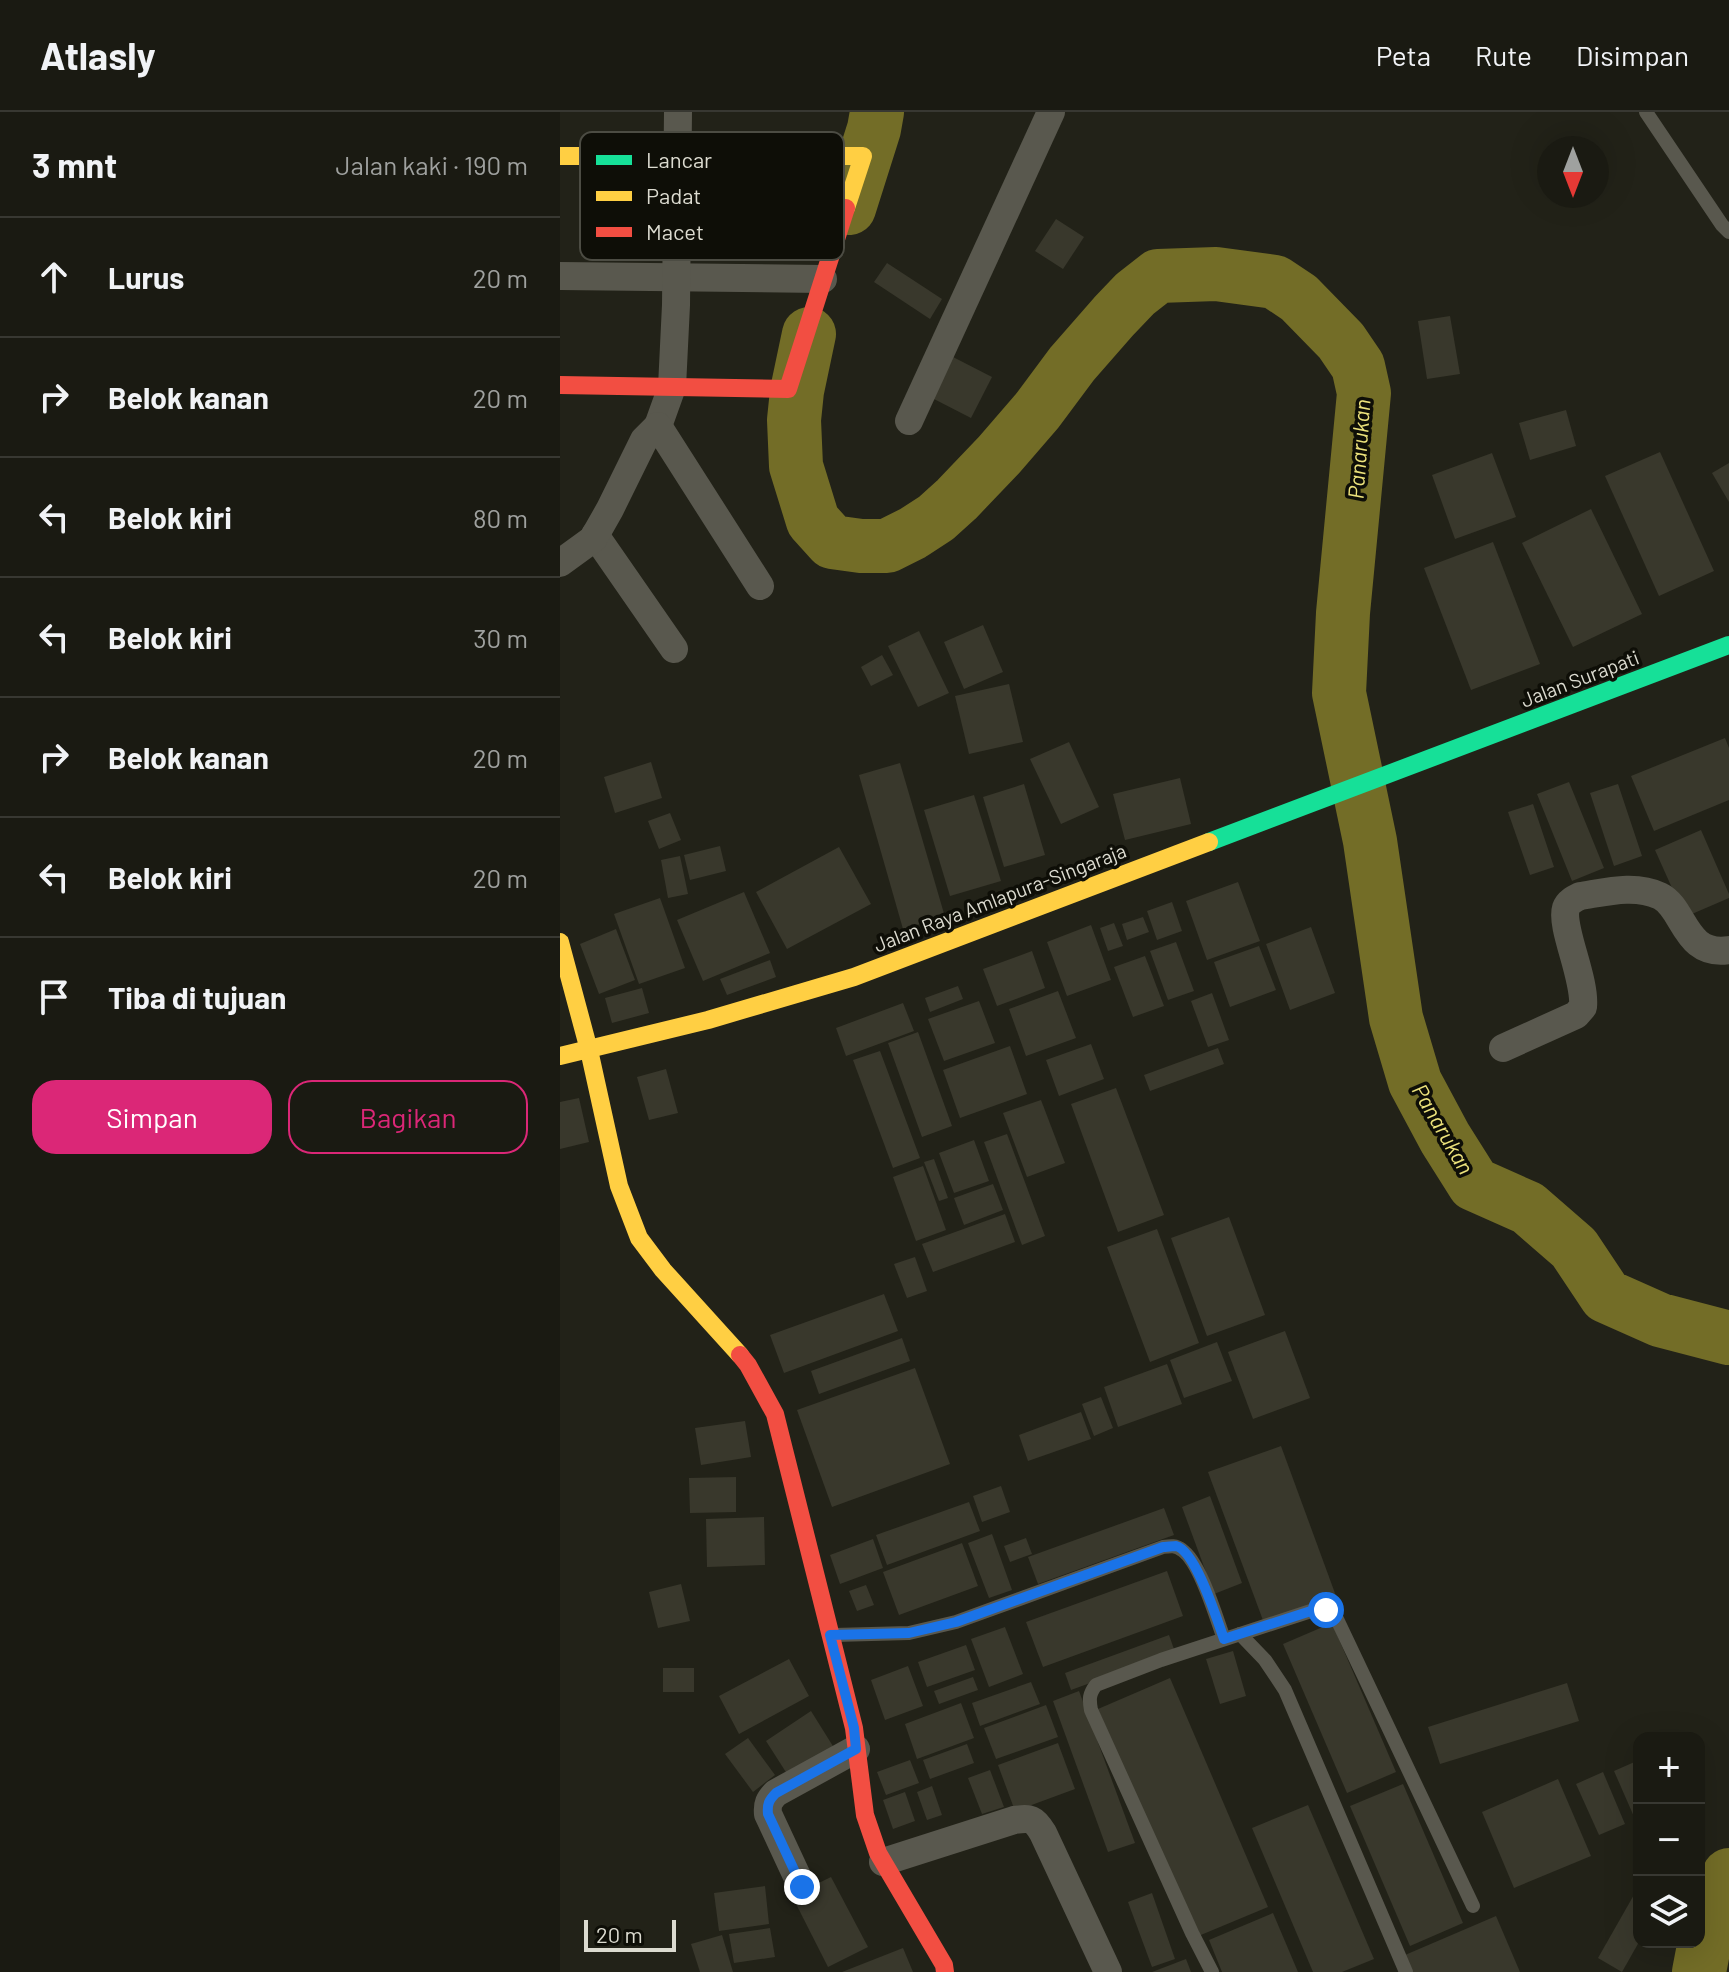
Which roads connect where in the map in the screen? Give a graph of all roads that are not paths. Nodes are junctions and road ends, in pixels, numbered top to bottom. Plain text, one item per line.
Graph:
1 (678, 112) edge
2 (1051, 112) edge
3 (1646, 112) edge
4 (678, 132) edge
5 (844, 156) edge
6 (844, 214) edge
7 (1729, 232) edge
8 (676, 260) edge
9 (829, 260) edge
10 (560, 276) edge
11 (676, 278) junction
12 (823, 279) junction
13 (560, 385) edge
14 (672, 387) junction
15 (909, 421) dead end
16 (658, 426) junction
17 (595, 535) junction
18 (560, 563) edge
19 (760, 586) dead end
20 (1729, 645) edge
21 (674, 649) dead end
22 (1447, 754) joint
23 (560, 942) edge
24 (1729, 950) edge
25 (1503, 1048) dead end
26 (589, 1050) junction
27 (560, 1056) edge
28 (1240, 1634) junction
29 (830, 1635) junction
30 (1224, 1639) junction
31 (856, 1749) junction
32 (883, 1862) junction
33 (802, 1887) dead end
34 (1473, 1906) dead end
35 (945, 1972) edge
36 (1108, 1972) edge
37 (1212, 1972) edge
38 (1406, 1972) edge

1 - 4 street
2 - 15 street
3 - 7 lane
5 - 6 main road
8 - 11 street
9 - 12 main road
10 - 11 street
11 - 12 street
11 - 14 street
12 - 14 main road
13 - 14 main road
14 - 16 street
16 - 17 street
16 - 19 street
17 - 18 street
17 - 21 street
20 - 22 main road, Jalan Surapati
22 - 26 main road, Jalan Raya Amlapura-Singaraja
23 - 26 main road
24 - 25 street
26 - 27 main road, Jalan Raya Amlapura-Singaraja
26 - 29 main road
28 - 30 lane
28 - 34 lane
28 - 38 lane
29 - 30 lane
29 - 31 main road
30 - 37 lane
31 - 32 main road
31 - 33 street
32 - 35 main road
32 - 36 street

